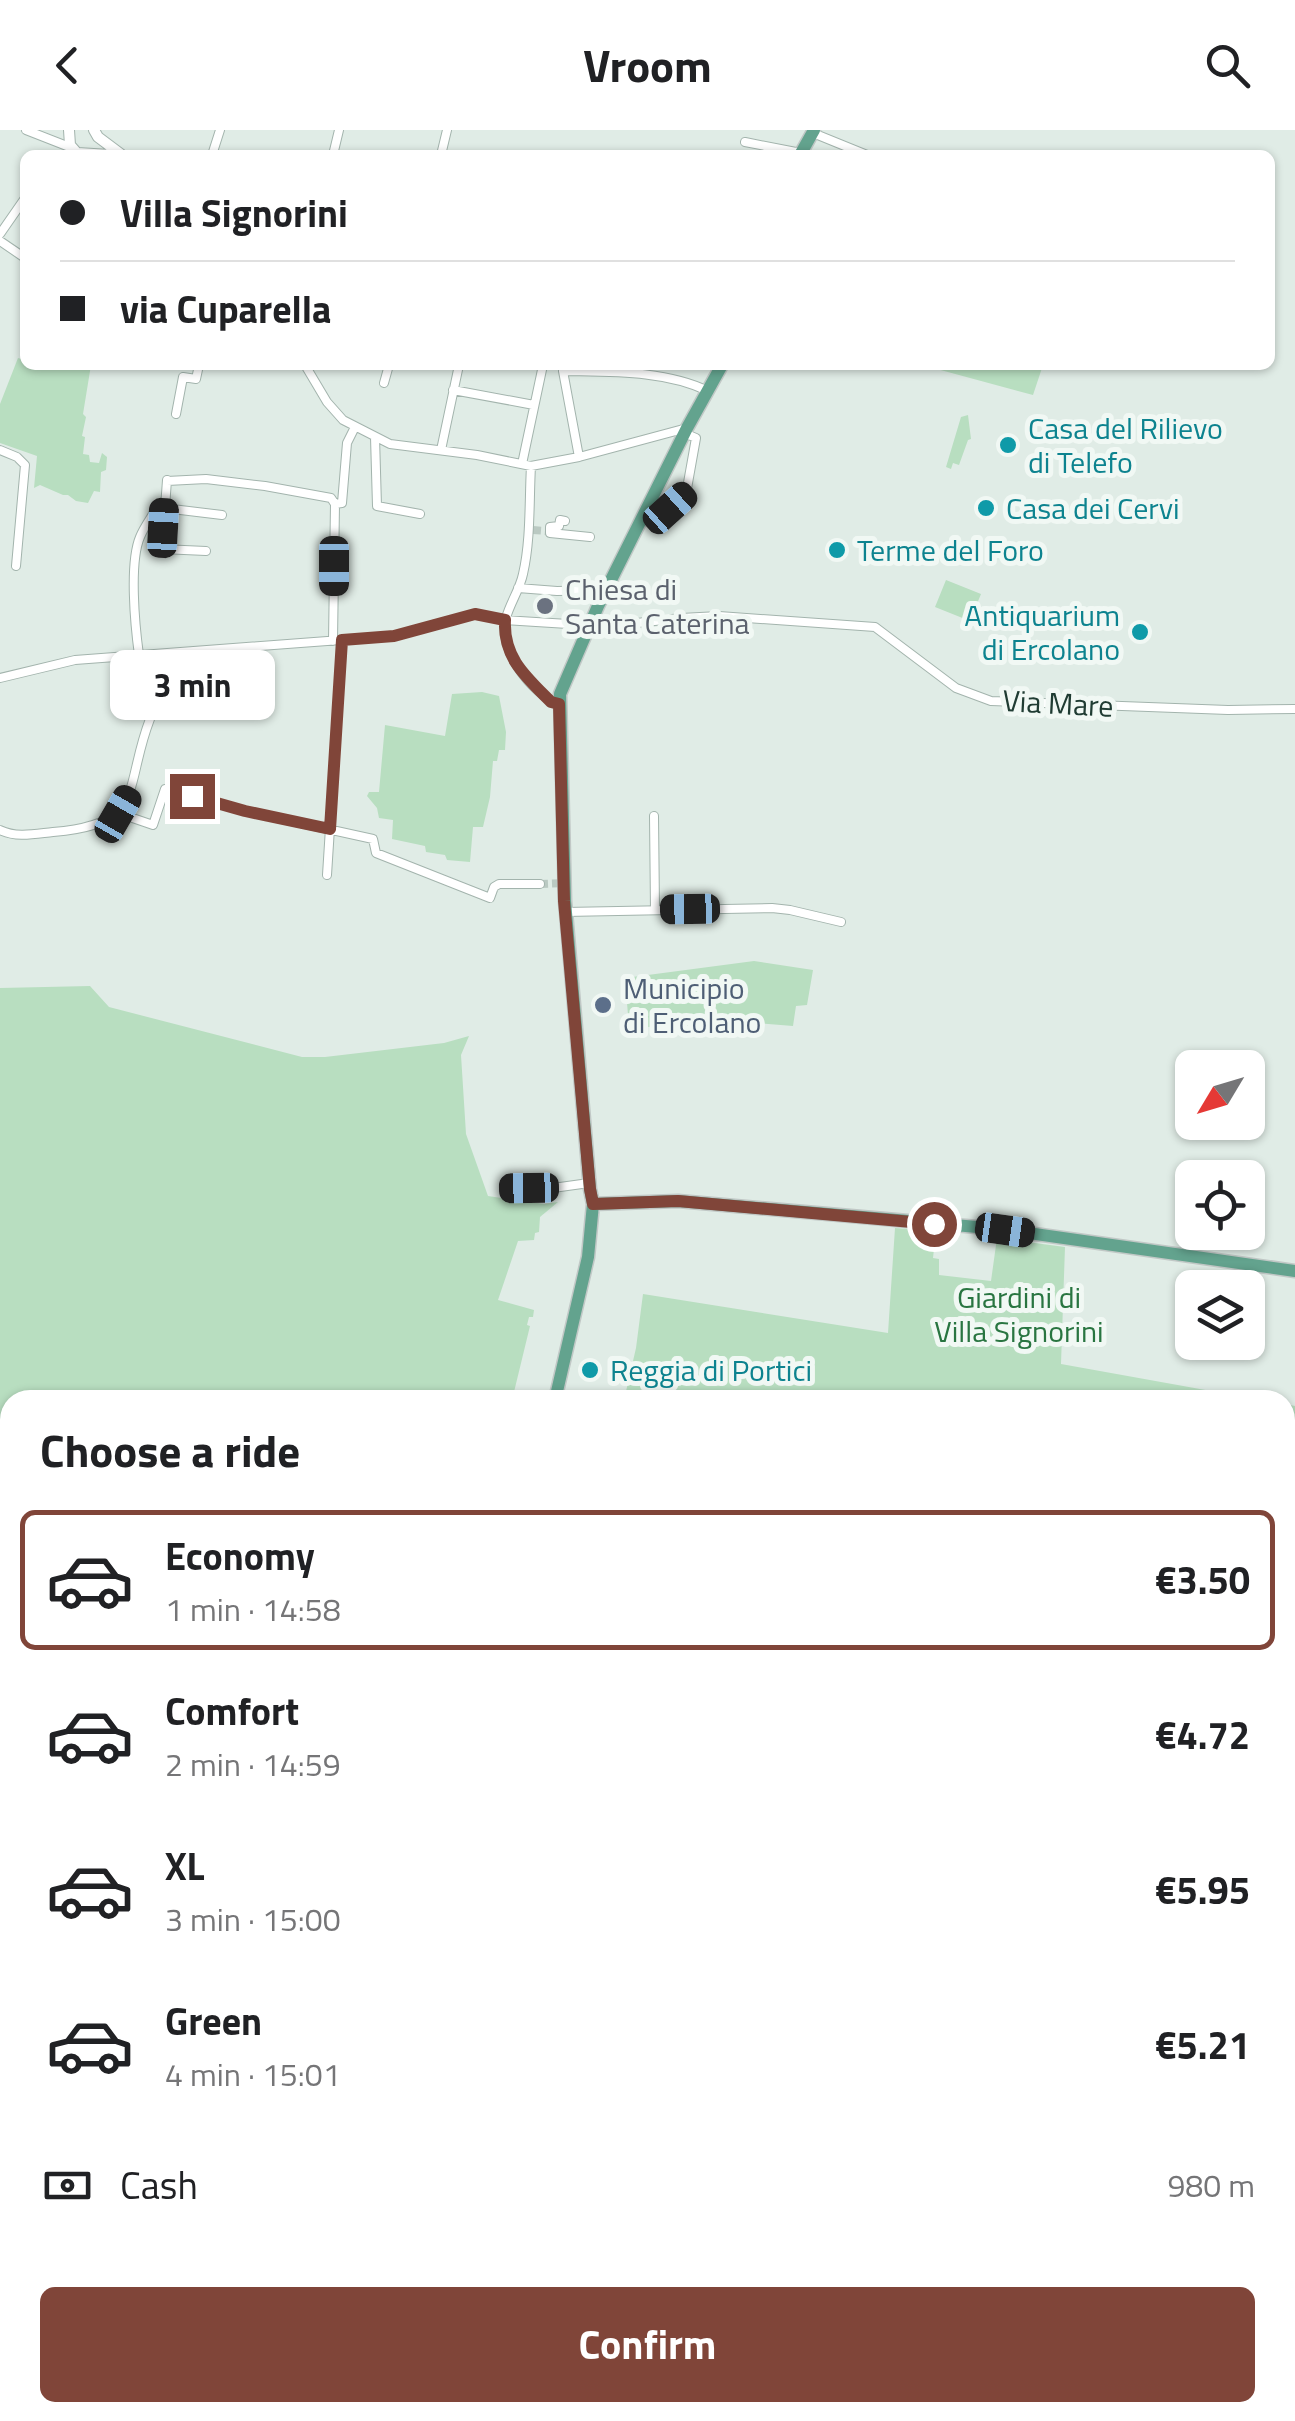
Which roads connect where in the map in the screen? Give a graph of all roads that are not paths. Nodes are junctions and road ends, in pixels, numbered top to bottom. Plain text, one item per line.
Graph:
1 (26, 130) edge
2 (813, 131) edge
3 (96, 134) edge
4 (745, 142) dead end
5 (75, 144) edge
6 (116, 150) edge
7 (782, 150) edge
8 (856, 150) edge
9 (20, 206) edge
10 (0, 238) edge
11 (20, 254) edge
12 (198, 370) edge
13 (309, 370) edge
14 (387, 370) edge
15 (458, 370) edge
16 (542, 370) edge
17 (719, 370) edge
18 (384, 382) dead end
19 (454, 390) junction
20 (708, 391) junction
21 (534, 405) junction
22 (176, 414) dead end
23 (355, 427) junction
24 (686, 431) junction
25 (375, 437) junction
26 (0, 450) edge
27 (442, 450) junction
28 (579, 457) junction
29 (526, 465) junction
30 (650, 502) junction
31 (334, 504) junction
32 (164, 508) junction
33 (420, 514) dead end
34 (222, 515) dead end
35 (565, 521) dead end
36 (590, 536) dead end
37 (206, 551) dead end
38 (16, 566) dead end
39 (518, 588) junction
40 (606, 590) junction
41 (505, 620) junction
42 (604, 622) tunnel mouth
43 (568, 624) tunnel mouth
44 (338, 640) junction
45 (188, 652) junction
46 (139, 656) junction
47 (0, 678) edge
48 (559, 704) junction
49 (1295, 709) edge
50 (118, 814) junction
51 (654, 816) dead end
52 (330, 829) junction
53 (0, 830) edge
54 (327, 874) dead end
55 (540, 884) tunnel mouth
56 (656, 910) junction
57 (566, 912) junction
58 (841, 922) dead end
59 (590, 1183) junction
60 (506, 1189) dead end
61 (593, 1204) junction
62 (1295, 1271) edge
63 (557, 1390) edge

1 - 5 street
2 - 8 street
3 - 5 street
3 - 6 street
4 - 7 street
9 - 10 street
10 - 11 street
12 - 22 street
13 - 23 street
14 - 18 street
15 - 19 street
16 - 21 street
17 - 20 main road
19 - 21 street
19 - 27 street
20 - 24 main road
20 - 28 street
21 - 29 street
23 - 25 street
23 - 31 street
24 - 28 street
24 - 30 main road
24 - 30 street
25 - 27 street
25 - 33 street
26 - 38 street
27 - 29 street
28 - 29 street
29 - 39 street
30 - 40 main road
31 - 32 street
31 - 44 street
32 - 34 street
32 - 37 street
32 - 46 street
35 - 36 street
39 - 40 street
39 - 41 street
40 - 48 main road
41 - 43 street
41 - 44 street
41 - 48 street
42 - 49 street, Via Mare
44 - 45 street
44 - 52 street
45 - 46 street
45 - 50 street
46 - 47 street
48 - 57 main road
50 - 52 street
50 - 53 street
51 - 56 street
52 - 54 street
52 - 55 street
56 - 57 street
56 - 58 street
57 - 59 main road
59 - 60 street
59 - 61 main road
61 - 62 main road
61 - 63 main road

